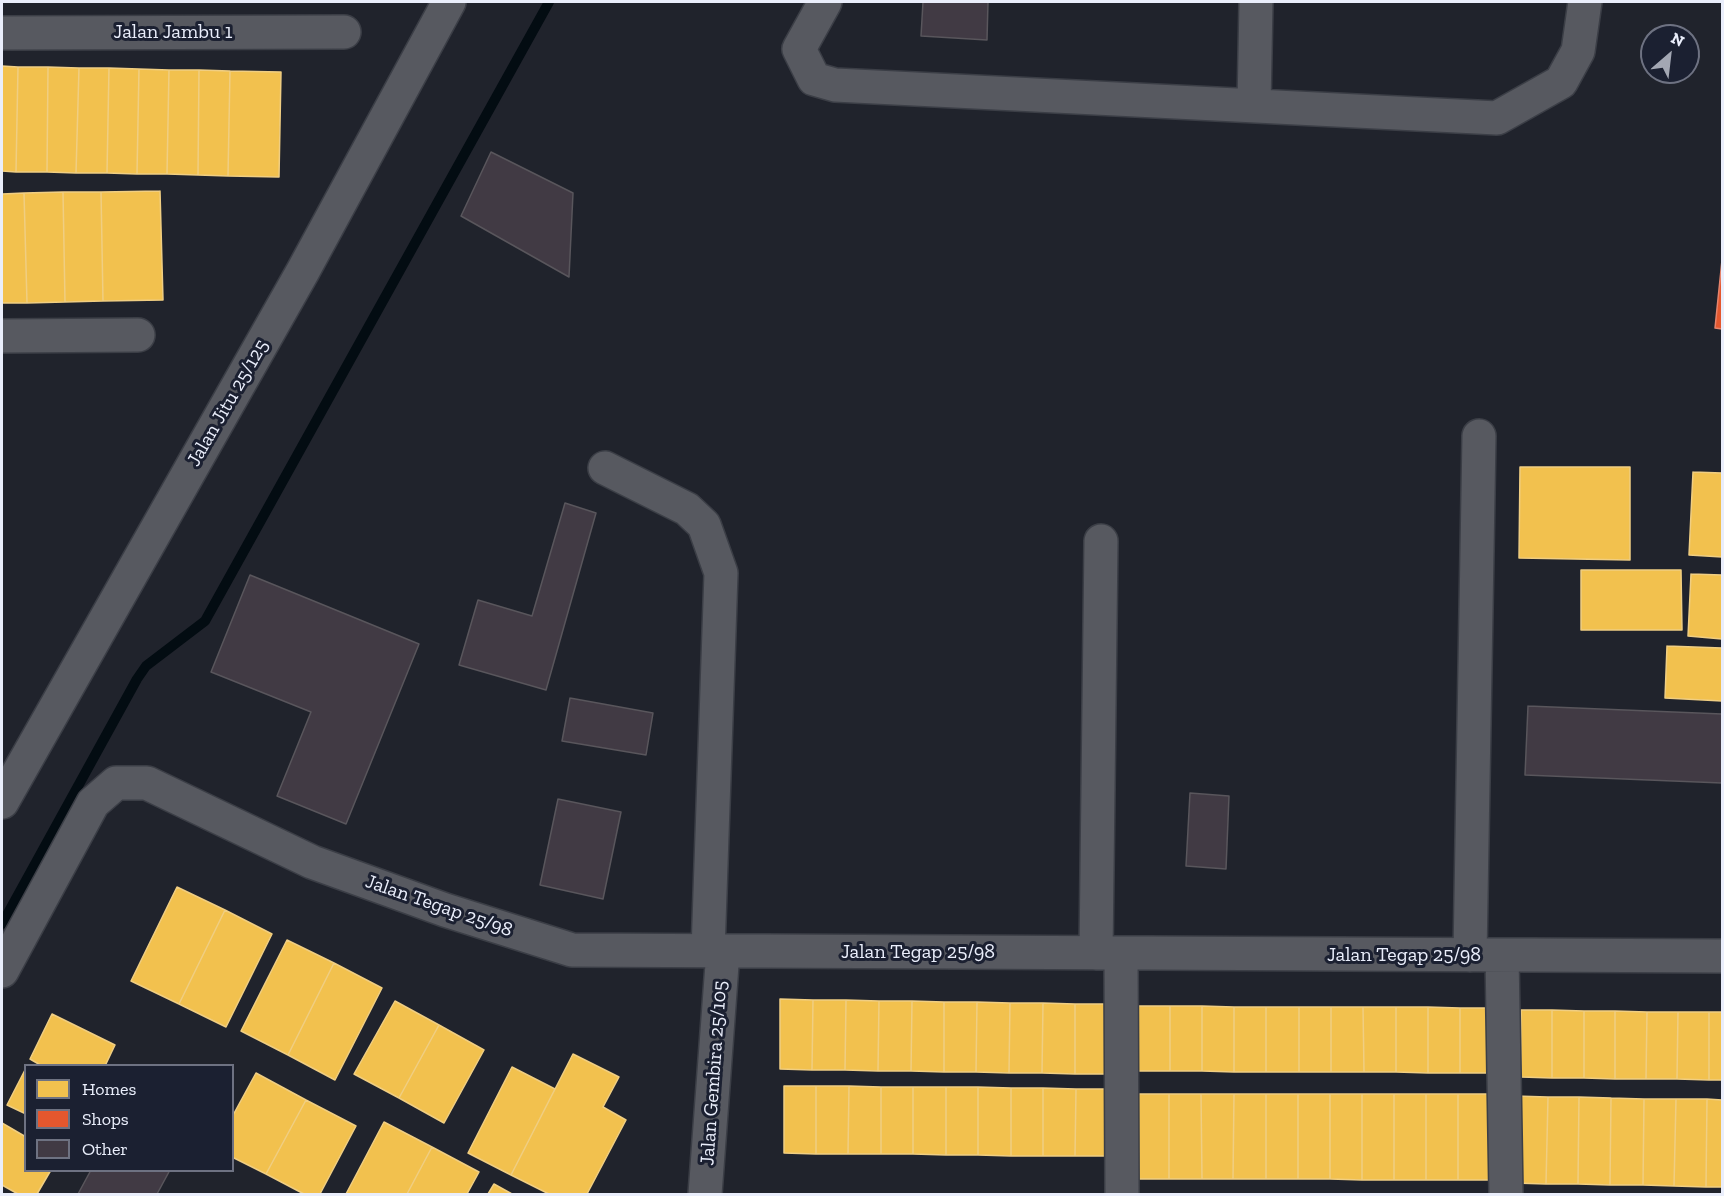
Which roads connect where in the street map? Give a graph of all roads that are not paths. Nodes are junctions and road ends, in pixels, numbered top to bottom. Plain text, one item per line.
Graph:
1 (448, 2) edge
2 (825, 2) edge
3 (1256, 2) edge
4 (1585, 2) edge
5 (344, 32) dead end
6 (2, 33) edge
7 (1254, 105) junction
8 (138, 335) dead end
9 (2, 336) edge
10 (1479, 436) dead end
11 (605, 468) dead end
12 (1101, 541) dead end
13 (2, 802) edge
14 (716, 951) junction
15 (1109, 953) junction
16 (1470, 955) junction
17 (1502, 955) junction
18 (1722, 956) edge
19 (2, 971) edge
20 (705, 1194) edge
21 (1122, 1194) edge
22 (1506, 1194) edge

1 - 13 street, Jalan Jitu 25/125
2 - 7 street
3 - 7 street
4 - 7 street
5 - 6 street, Jalan Jambu 1
8 - 9 street
10 - 16 street
11 - 14 street, Jalan Gembira 25/105
12 - 15 street
14 - 15 street, Jalan Tegap 25/98
14 - 19 street, Jalan Tegap 25/98
14 - 20 street, Jalan Gembira 25/105
15 - 16 street, Jalan Tegap 25/98
15 - 21 street
16 - 17 street, Jalan Tegap 25/98
17 - 18 street, Jalan Tegap 25/98
17 - 22 street

